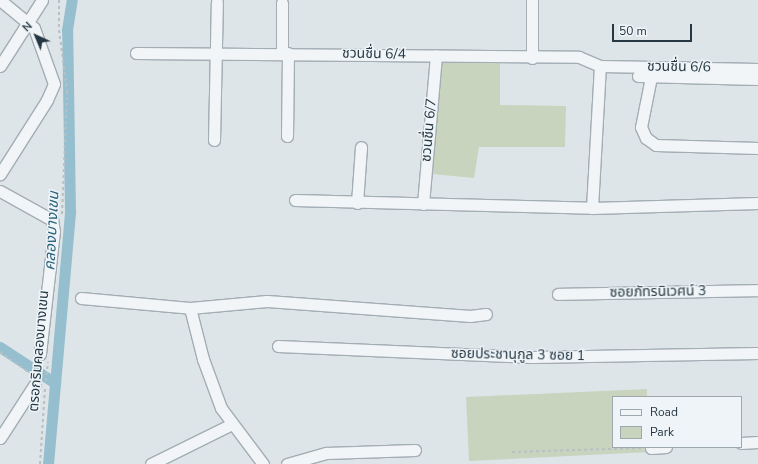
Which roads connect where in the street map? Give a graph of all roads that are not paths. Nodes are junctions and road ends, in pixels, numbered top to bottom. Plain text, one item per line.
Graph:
1 (0, 0) edge
2 (42, 0) edge
3 (532, 0) edge
4 (217, 2) dead end
5 (282, 3) dead end
6 (30, 23) junction
7 (136, 53) dead end
8 (285, 53) junction
9 (217, 54) junction
10 (436, 56) junction
11 (532, 58) junction
12 (0, 66) edge
13 (600, 66) junction
14 (758, 69) edge
15 (638, 76) dead end
16 (651, 76) junction
17 (758, 79) edge
18 (287, 136) dead end
19 (214, 140) dead end
20 (361, 146) dead end
21 (758, 148) edge
22 (0, 174) edge
23 (0, 191) edge
24 (295, 200) dead end
25 (358, 203) junction
26 (758, 203) edge
27 (423, 204) junction
28 (592, 208) junction
29 (758, 290) edge
30 (558, 294) dead end
31 (81, 298) dead end
32 (190, 308) junction
33 (486, 314) dead end
34 (278, 346) dead end
35 (758, 353) edge
36 (44, 355) road end
37 (38, 381) road end
38 (232, 424) junction
39 (0, 438) edge
40 (758, 442) edge
41 (742, 443) edge
42 (416, 450) dead end
43 (151, 464) edge
44 (263, 464) edge
45 (287, 464) edge

1 - 6 street
2 - 6 street
3 - 11 street
4 - 9 street
5 - 8 street
6 - 12 street
6 - 22 street
7 - 9 street, ชวนชื่น 6/4
8 - 9 street, ชวนชื่น 6/4
8 - 10 street, ชวนชื่น 6/4
8 - 18 street
9 - 19 street
10 - 11 street, ชวนชื่น 6/4
10 - 27 street, ชวนชื่น 6/7
11 - 13 street, ชวนชื่น 6/4
13 - 14 street, ชวนชื่น 6/6
13 - 28 street
15 - 16 street
16 - 17 street
16 - 21 street
20 - 25 street
23 - 36 street
24 - 25 street
25 - 27 street
26 - 28 street
27 - 28 street
29 - 30 street, ซอยภัทรนิเวศน์ 3
31 - 32 street
32 - 33 street
32 - 38 street
34 - 35 street, ซอยประชานุกูล 3 ซอย 1
37 - 39 street
38 - 43 street
38 - 44 street
40 - 41 street
42 - 45 street

